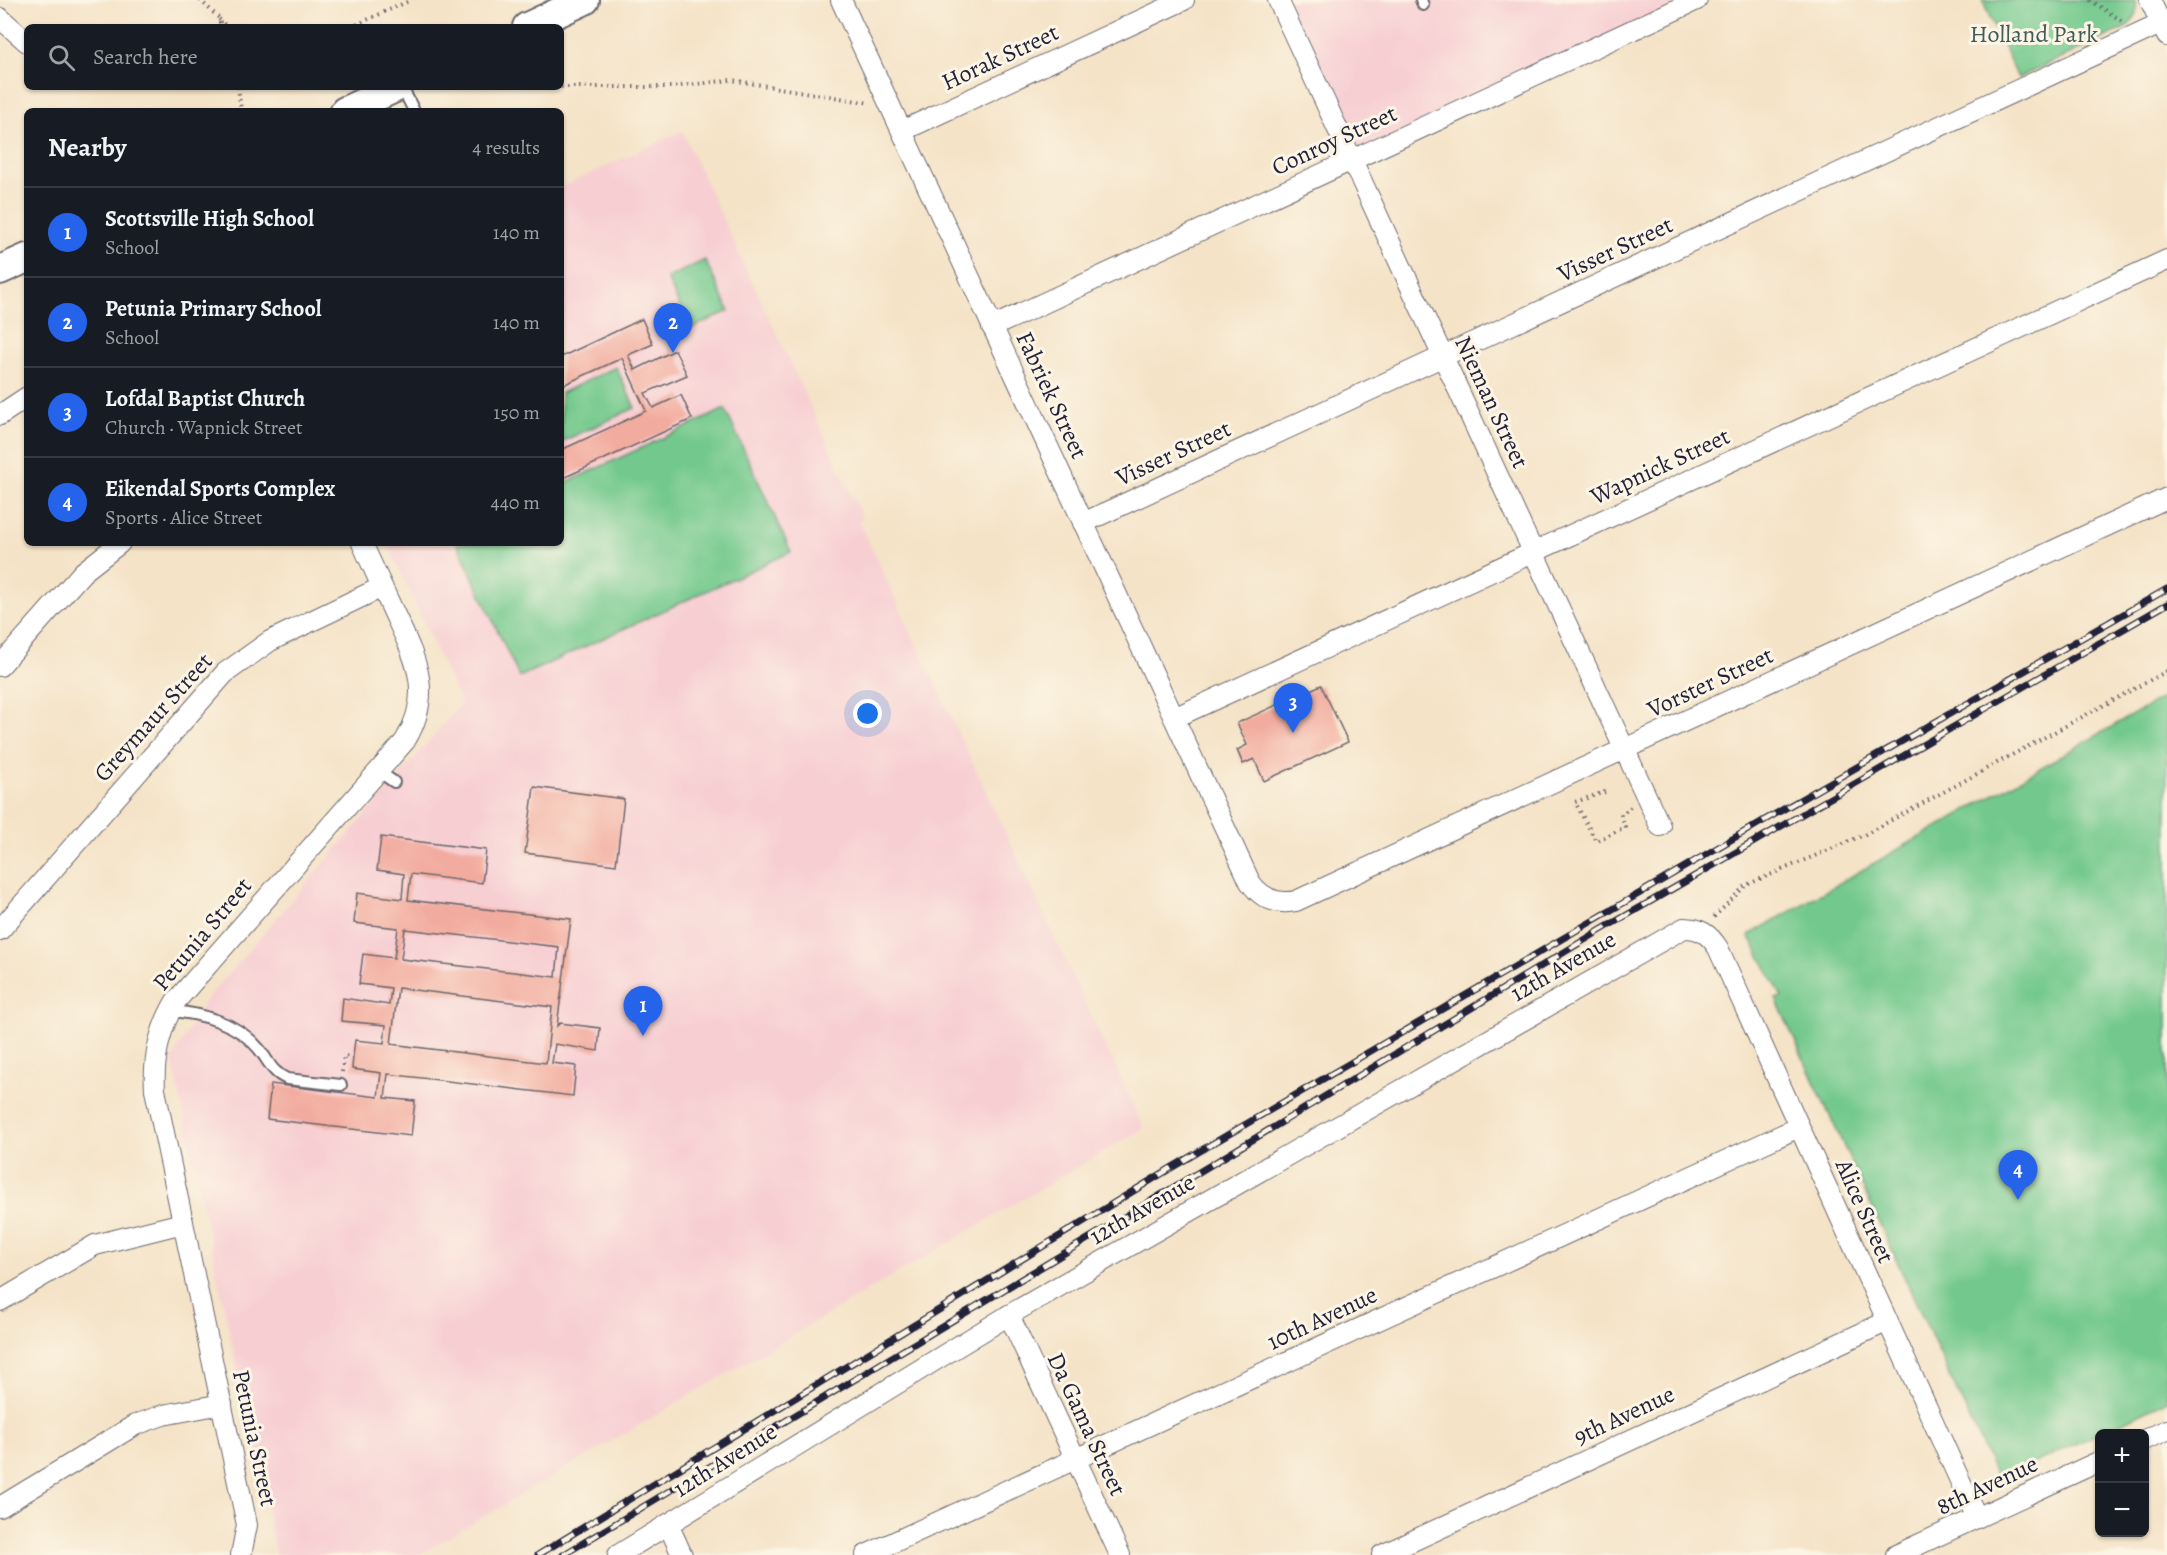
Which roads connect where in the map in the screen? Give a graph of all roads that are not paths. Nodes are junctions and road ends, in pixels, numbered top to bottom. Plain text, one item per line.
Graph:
1 (585, 0) edge
2 (841, 0) edge
3 (1184, 0) edge
4 (1278, 0) edge
5 (1697, 0) edge
6 (2150, 0) edge
7 (0, 18) edge
8 (533, 24) edge
9 (2165, 27) edge
10 (24, 39) edge
11 (390, 90) edge
12 (404, 90) edge
13 (352, 108) edge
14 (412, 108) edge
15 (902, 131) junction
16 (1352, 160) junction
17 (24, 259) edge
18 (2167, 260) edge
19 (0, 270) edge
20 (992, 327) junction
21 (1443, 357) junction
22 (24, 399) edge
23 (0, 415) edge
24 (2167, 498) edge
25 (1083, 523) junction
26 (116, 546) edge
27 (363, 546) edge
28 (1533, 552) junction
29 (382, 587) junction
30 (0, 666) edge
31 (1174, 718) junction
32 (1624, 749) junction
33 (1660, 826) dead end
34 (1272, 901) joint
35 (0, 930) edge
36 (1700, 930) joint
37 (170, 1011) junction
38 (340, 1085) road end
39 (1799, 1127) junction
40 (183, 1223) junction
41 (0, 1301) edge
42 (1009, 1315) junction
43 (1888, 1321) junction
44 (222, 1404) junction
45 (2167, 1430) edge
46 (2149, 1438) edge
47 (1075, 1459) junction
48 (2095, 1463) edge
49 (0, 1507) edge
50 (1977, 1518) junction
51 (668, 1524) junction
52 (242, 1555) edge
53 (618, 1555) edge
54 (682, 1555) edge
55 (866, 1555) edge
56 (1120, 1555) edge
57 (1382, 1555) edge
58 (1896, 1555) edge

1 - 8 street
2 - 15 street, Fabriek Street
3 - 15 street, Horak Street
4 - 16 street, Nieman Street
5 - 16 street, Conroy Street
6 - 9 street
7 - 10 street
9 - 21 street, Visser Street
11 - 13 street
12 - 14 lane
15 - 20 street, Fabriek Street
16 - 20 street, Conroy Street
16 - 21 street, Nieman Street
17 - 19 street
18 - 28 street, Wapnick Street
20 - 25 street, Fabriek Street
21 - 25 street, Visser Street
21 - 28 street, Nieman Street
22 - 23 street
24 - 32 street, Vorster Street
25 - 31 street, Fabriek Street
26 - 30 street
27 - 29 street, Petunia Street
28 - 31 street, Wapnick Street
28 - 32 street, Nieman Street
29 - 35 street, Greymaur Street
29 - 37 street, Petunia Street
31 - 34 street, Fabriek Street
32 - 33 street, Nieman Street
32 - 34 street, Vorster Street
36 - 39 street, Alice Street
36 - 42 street, 12th Avenue
37 - 38 lane
37 - 40 street, Petunia Street
39 - 43 street, Alice Street
39 - 47 street, 10th Avenue
40 - 41 street
40 - 44 street, Petunia Street
42 - 47 street, Da Gama Street
42 - 51 street, 12th Avenue
43 - 50 street, Alice Street
43 - 57 street, 9th Avenue
44 - 49 street
44 - 52 street, Petunia Street
45 - 46 street
47 - 55 street, 10th Avenue
47 - 56 street, Da Gama Street
48 - 50 street, 8th Avenue
50 - 58 street, 8th Avenue
51 - 53 street, 12th Avenue
51 - 54 street

